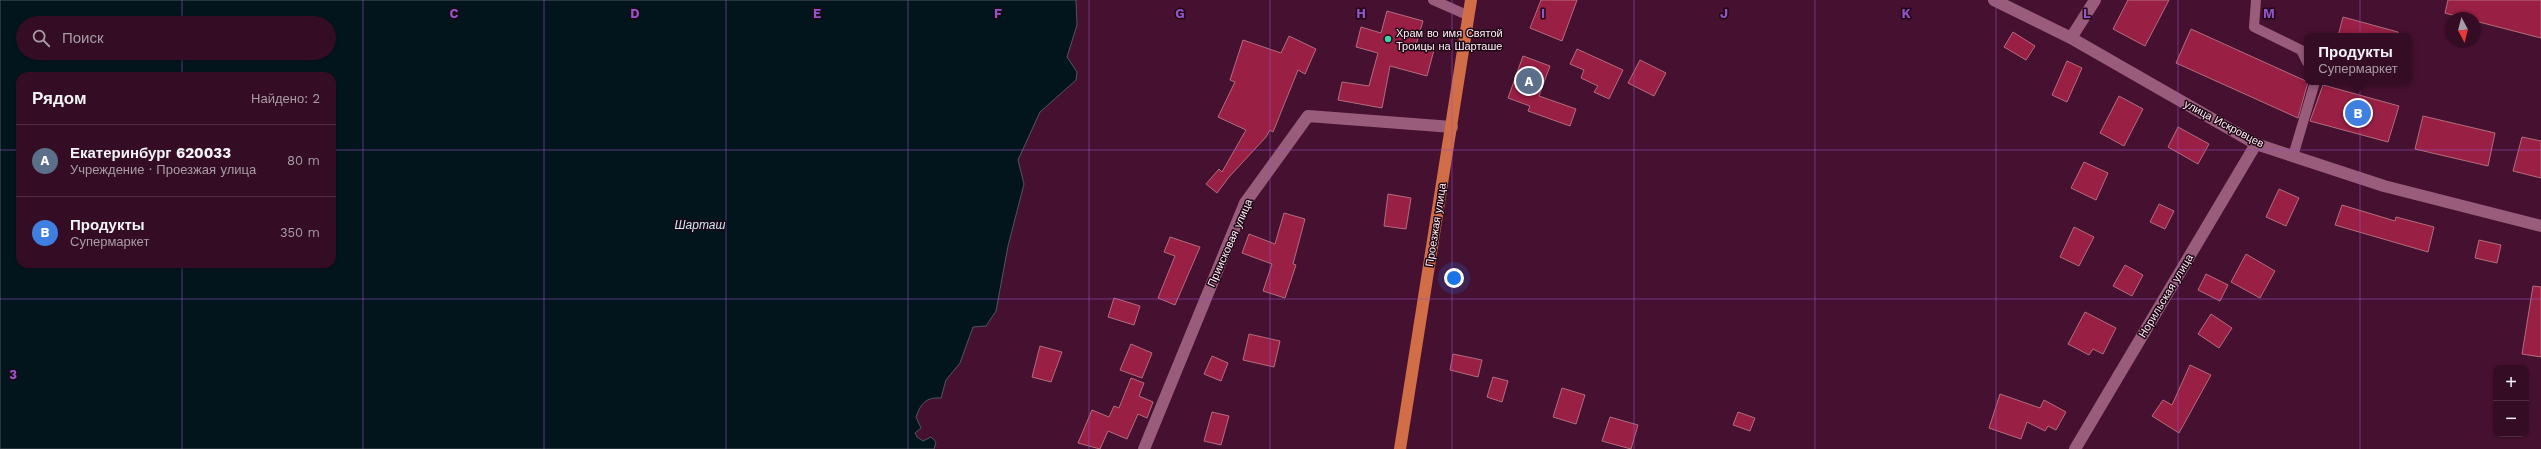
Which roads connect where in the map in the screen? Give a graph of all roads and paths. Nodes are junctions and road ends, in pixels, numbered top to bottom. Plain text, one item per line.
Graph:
1 (1433, 0) edge
2 (1471, 0) edge
3 (1994, 0) edge
4 (2095, 0) edge
5 (2256, 0) edge
6 (1467, 15) junction
7 (2071, 38) junction
8 (2304, 56) edge
9 (2314, 85) edge
10 (1452, 127) junction
11 (2256, 144) junction
12 (2293, 156) junction
13 (2541, 226) edge
14 (1144, 449) edge
15 (1400, 449) edge
16 (2075, 449) edge

1 - 6 lane
2 - 6 main road, Проезжая улица
3 - 7 street, улица Искровцев
4 - 7 street
5 - 8 lane
6 - 10 main road, Проезжая улица
7 - 11 street, улица Искровцев
9 - 12 lane
10 - 14 street, Приисковая улица
10 - 15 main road, Проезжая улица
11 - 12 street, улица Искровцев
11 - 16 street, Норильская улица
12 - 13 street, улица Искровцев

